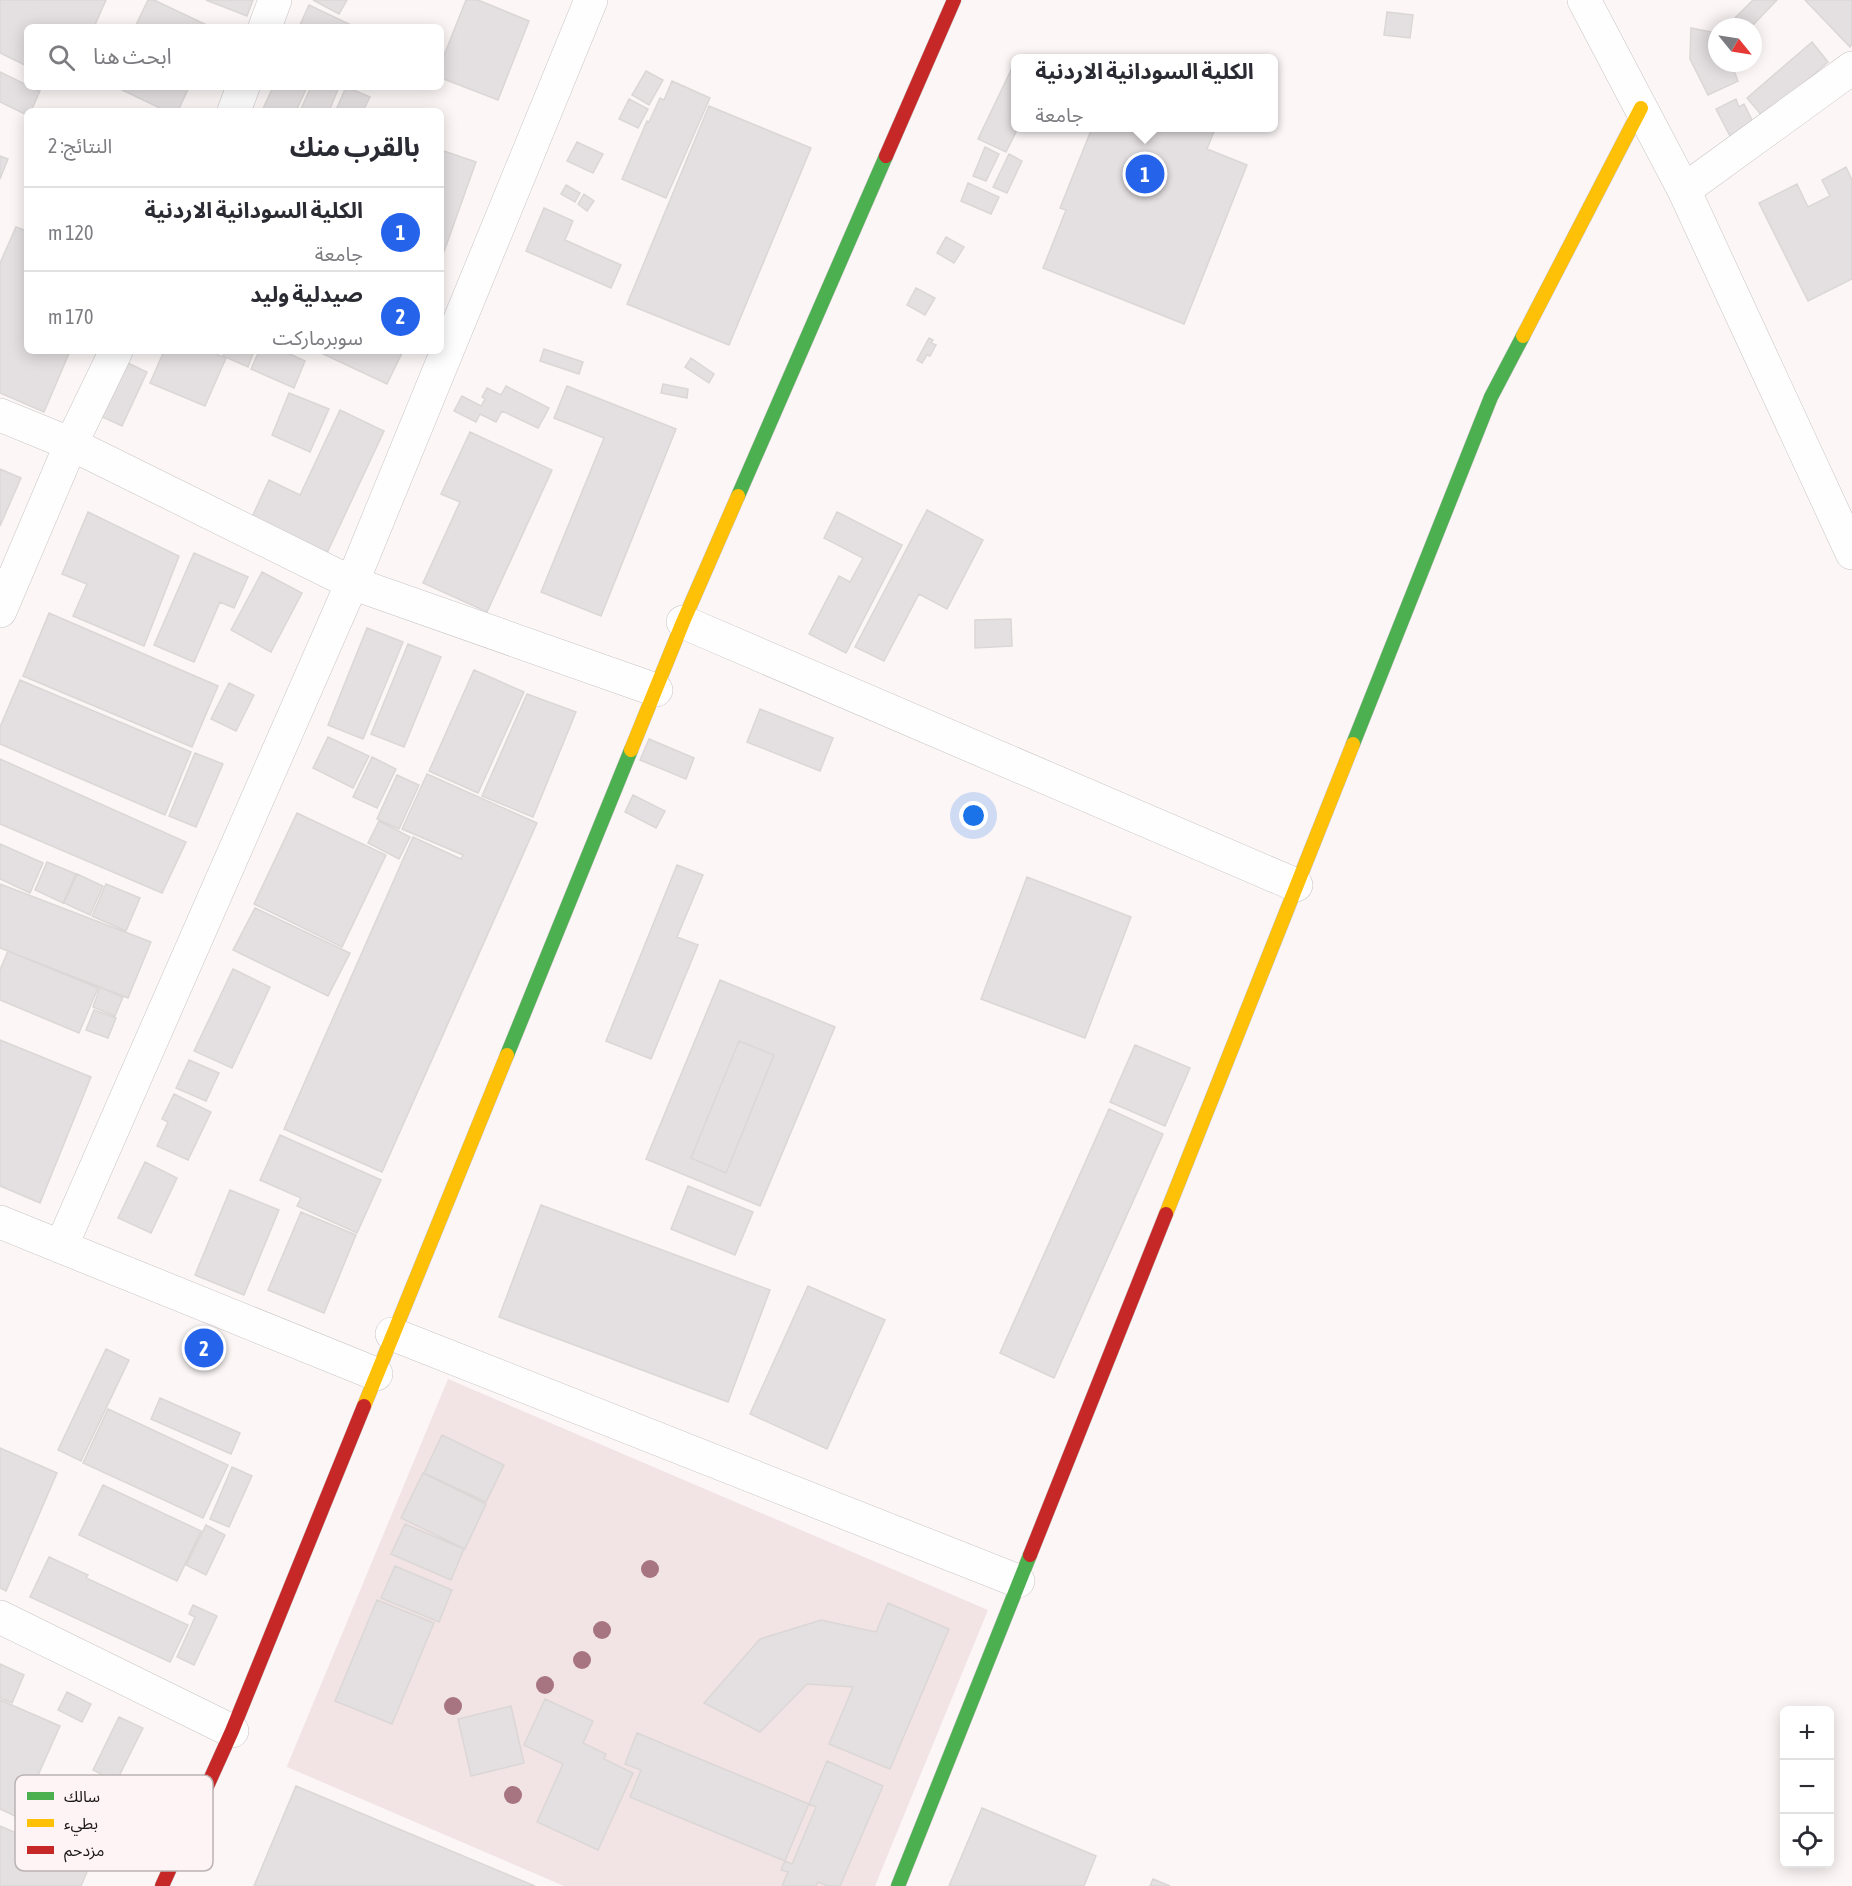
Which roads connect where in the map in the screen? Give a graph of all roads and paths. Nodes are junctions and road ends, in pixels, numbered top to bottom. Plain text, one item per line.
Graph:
1 (275, 0) edge
2 (591, 0) edge
3 (954, 0) edge
4 (1584, 0) edge
5 (266, 24) edge
6 (1852, 68) edge
7 (242, 90) edge
8 (235, 108) edge
9 (1641, 108) junction
10 (1684, 190) junction
11 (115, 354) edge
12 (0, 415) edge
13 (71, 444) junction
14 (1852, 553) edge
15 (352, 583) junction
16 (0, 611) edge
17 (683, 622) junction
18 (656, 690) junction
19 (1296, 885) junction
20 (0, 1222) edge
21 (61, 1247) junction
22 (392, 1334) junction
23 (376, 1374) junction
24 (1018, 1581) junction
25 (0, 1617) edge
26 (232, 1731) junction
27 (212, 1775) edge
28 (169, 1871) edge
29 (162, 1886) edge
30 (898, 1886) edge

1 - 5 street
2 - 15 street
3 - 17 street
4 - 9 street
6 - 10 street
7 - 8 street
9 - 10 street
9 - 19 street
10 - 14 street
11 - 13 street
12 - 13 street
13 - 15 street
13 - 16 street
15 - 18 street
15 - 21 street
17 - 18 street
17 - 19 street
18 - 22 street
19 - 24 street
20 - 21 street
21 - 23 street
22 - 23 street
22 - 24 street
23 - 26 street
24 - 30 street
25 - 26 street
26 - 27 street
28 - 29 street

